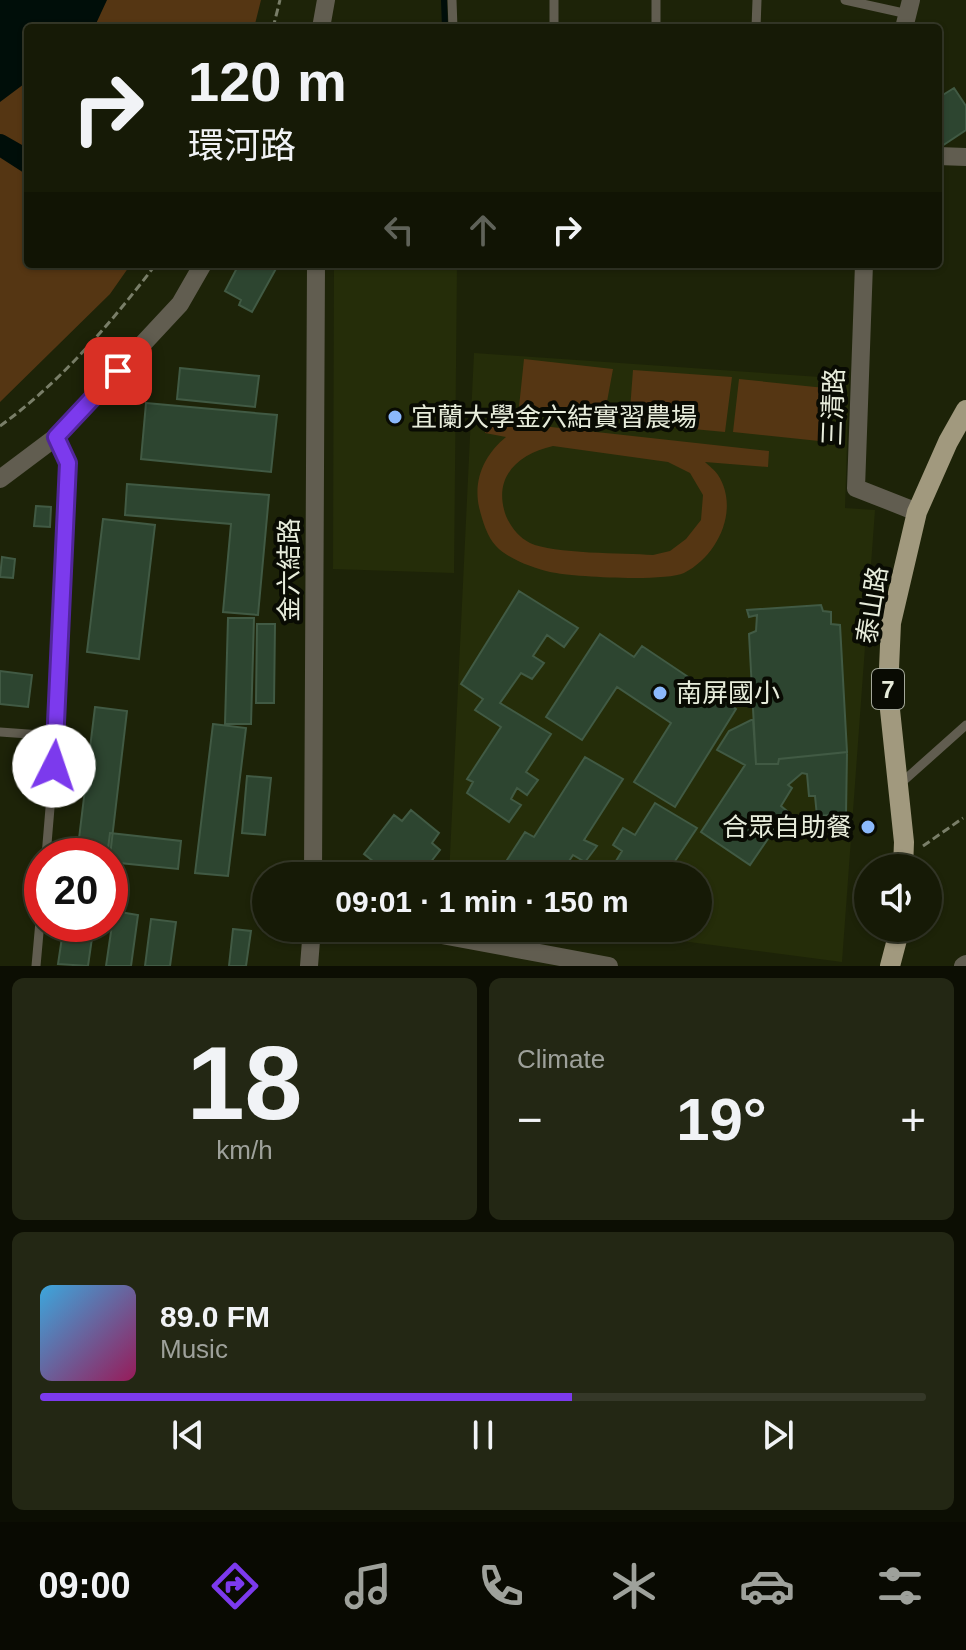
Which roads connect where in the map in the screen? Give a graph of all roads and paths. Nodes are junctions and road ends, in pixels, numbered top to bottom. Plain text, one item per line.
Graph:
1 (280, 0) edge
2 (316, 0) edge
3 (326, 0) edge
4 (452, 0) edge
5 (554, 0) edge
6 (656, 0) edge
7 (757, 0) edge
8 (845, 0) edge
9 (908, 14) edge
10 (274, 24) edge
11 (319, 24) edge
12 (320, 24) edge
13 (453, 24) edge
14 (554, 24) edge
15 (656, 24) edge
16 (756, 24) edge
17 (942, 156) edge
18 (966, 157) edge
19 (153, 268) edge
20 (201, 268) edge
21 (316, 268) edge
22 (864, 268) edge
23 (966, 410) edge
24 (0, 426) edge
25 (56, 437) junction
26 (0, 479) edge
27 (917, 512) junction
28 (966, 725) edge
29 (0, 732) edge
30 (56, 736) junction
31 (897, 786) junction
32 (963, 818) dead end
33 (48, 838) edge
34 (903, 854) edge
35 (917, 854) edge
36 (313, 862) edge
37 (38, 942) edge
38 (311, 942) edge
39 (480, 942) edge
40 (896, 942) edge
41 (36, 966) edge
42 (309, 966) edge
43 (609, 966) edge
44 (890, 966) edge

1 - 10 path
2 - 11 lane
3 - 12 street
4 - 13 lane
5 - 14 lane
6 - 15 lane
7 - 16 lane
8 - 9 lane
17 - 18 street
19 - 24 path
20 - 25 street
21 - 36 street, 金六結路
22 - 27 street, 三清路
23 - 27 main road, 泰山路 / 7
25 - 26 street
25 - 30 lane
27 - 31 main road, 泰山路 / 7
28 - 31 lane
29 - 30 lane
30 - 33 lane
31 - 34 main road, 泰山路 / 7
32 - 35 path
37 - 41 lane
38 - 42 street
39 - 43 street
40 - 44 main road

